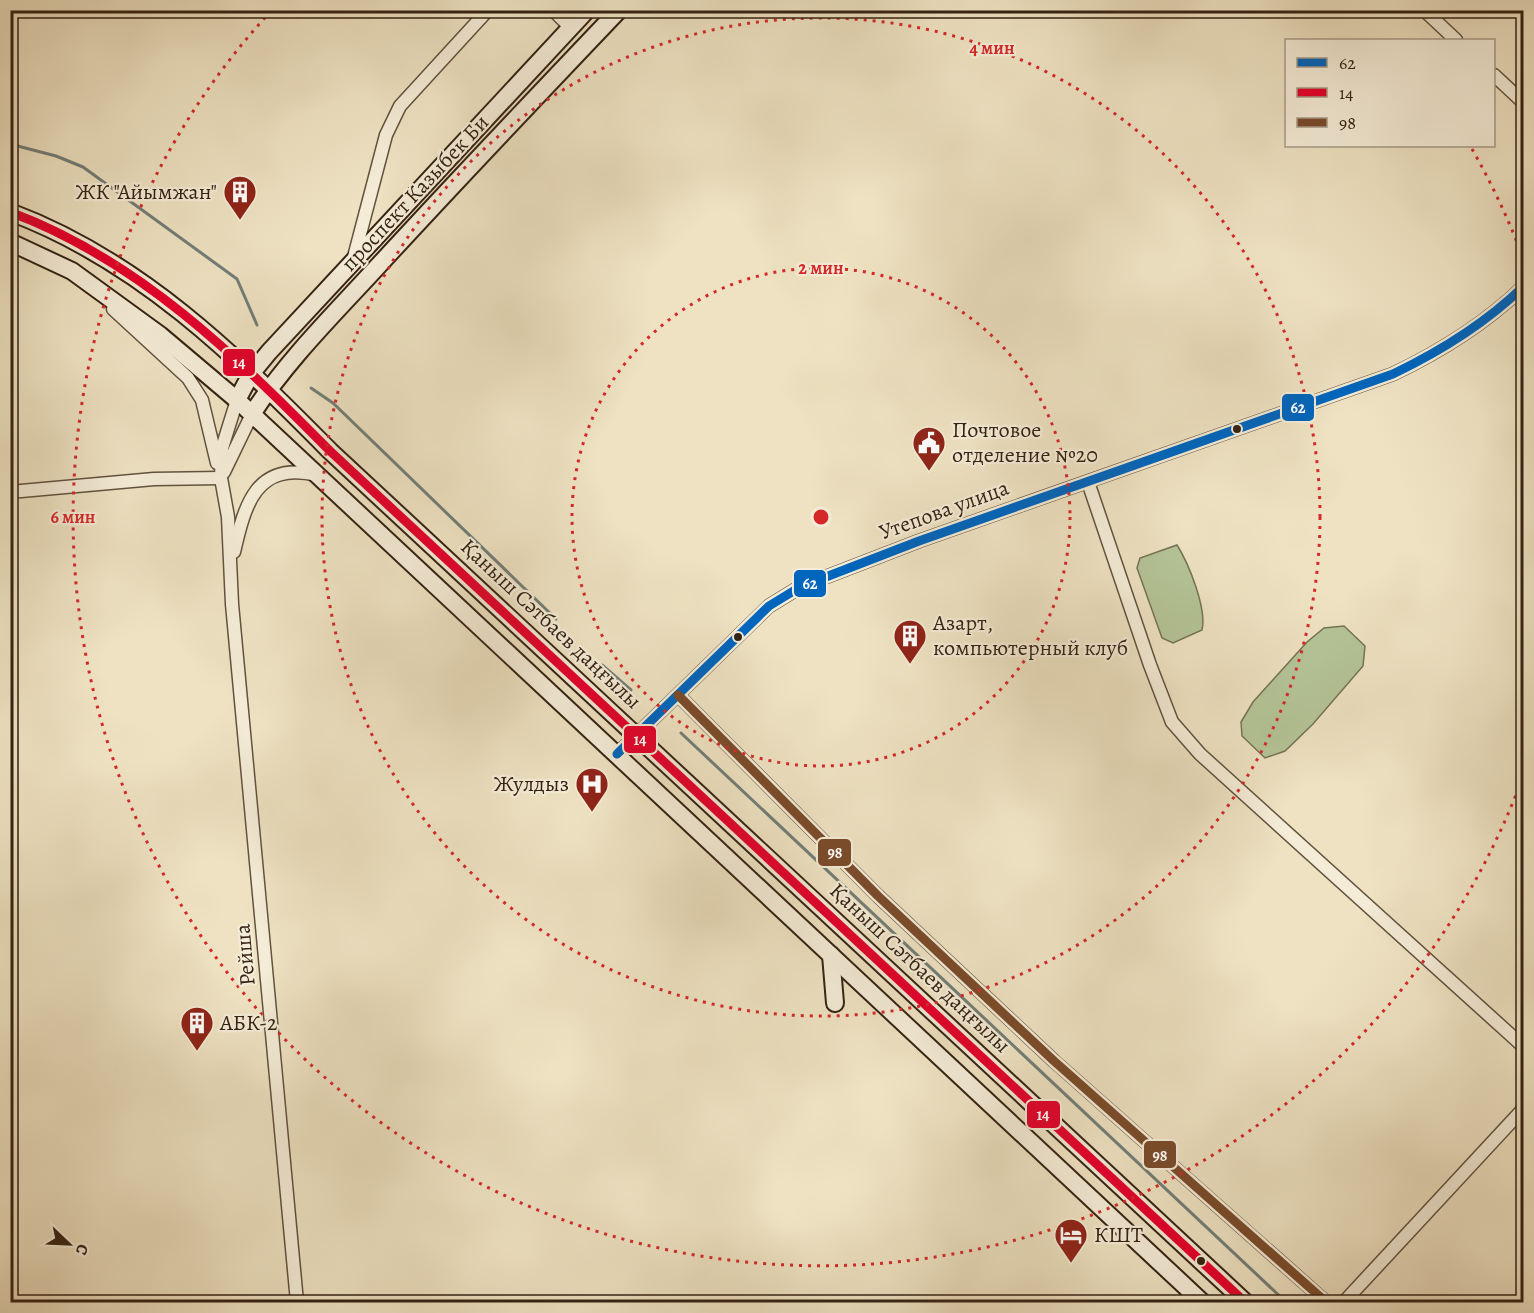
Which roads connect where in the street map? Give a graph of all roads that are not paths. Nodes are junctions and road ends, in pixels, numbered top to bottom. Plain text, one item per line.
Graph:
1 (488, 10) edge
2 (553, 10) edge
3 (587, 10) edge
4 (619, 10) edge
5 (1424, 10) edge
6 (571, 28) junction
7 (1455, 39) edge
8 (1495, 76) edge
9 (1524, 103) edge
10 (10, 212) edge
11 (10, 242) edge
12 (354, 257) junction
13 (72, 271) junction
14 (1524, 286) edge
15 (251, 374) junction
16 (268, 389) junction
17 (237, 400) junction
18 (252, 414) junction
19 (318, 476) junction
20 (221, 478) junction
21 (1088, 482) junction
22 (10, 492) edge
23 (230, 568) junction
24 (678, 695) junction
25 (637, 735) junction
26 (617, 754) junction
27 (831, 955) junction
28 (835, 1003) dead end
29 (1524, 1047) edge
30 (1524, 1108) edge
31 (297, 1302) edge
32 (1202, 1302) edge
33 (1245, 1302) edge
34 (1326, 1302) edge
35 (1344, 1302) edge

1 - 12 street
2 - 6 street
3 - 6 main road, проспект Казыбек Би
4 - 16 main road, проспект Казыбек Би
5 - 7 street
6 - 12 main road, проспект Казыбек Би
8 - 9 street
10 - 15 main road, Қаныш Сәтбаев даңғылы
11 - 13 main road
12 - 15 main road, проспект Казыбек Би
13 - 17 main road
13 - 20 street
14 - 21 street, Утепова улица
15 - 16 main road, Қаныш Сәтбаев даңғылы
15 - 17 main road, проспект Казыбек Би
16 - 18 main road, проспект Казыбек Би
16 - 25 main road, Қаныш Сәтбаев даңғылы
17 - 18 main road
17 - 20 street
18 - 19 main road
18 - 20 street
19 - 23 street
19 - 26 main road
20 - 22 street
20 - 23 street, Рейша
21 - 24 street, Утепова улица
21 - 29 street
23 - 31 street, Рейша
24 - 25 street, Утепова улица
24 - 34 street
25 - 26 street, Утепова улица
25 - 33 main road, Қаныш Сәтбаев даңғылы
26 - 27 main road
27 - 28 main road
27 - 32 main road
30 - 35 street

